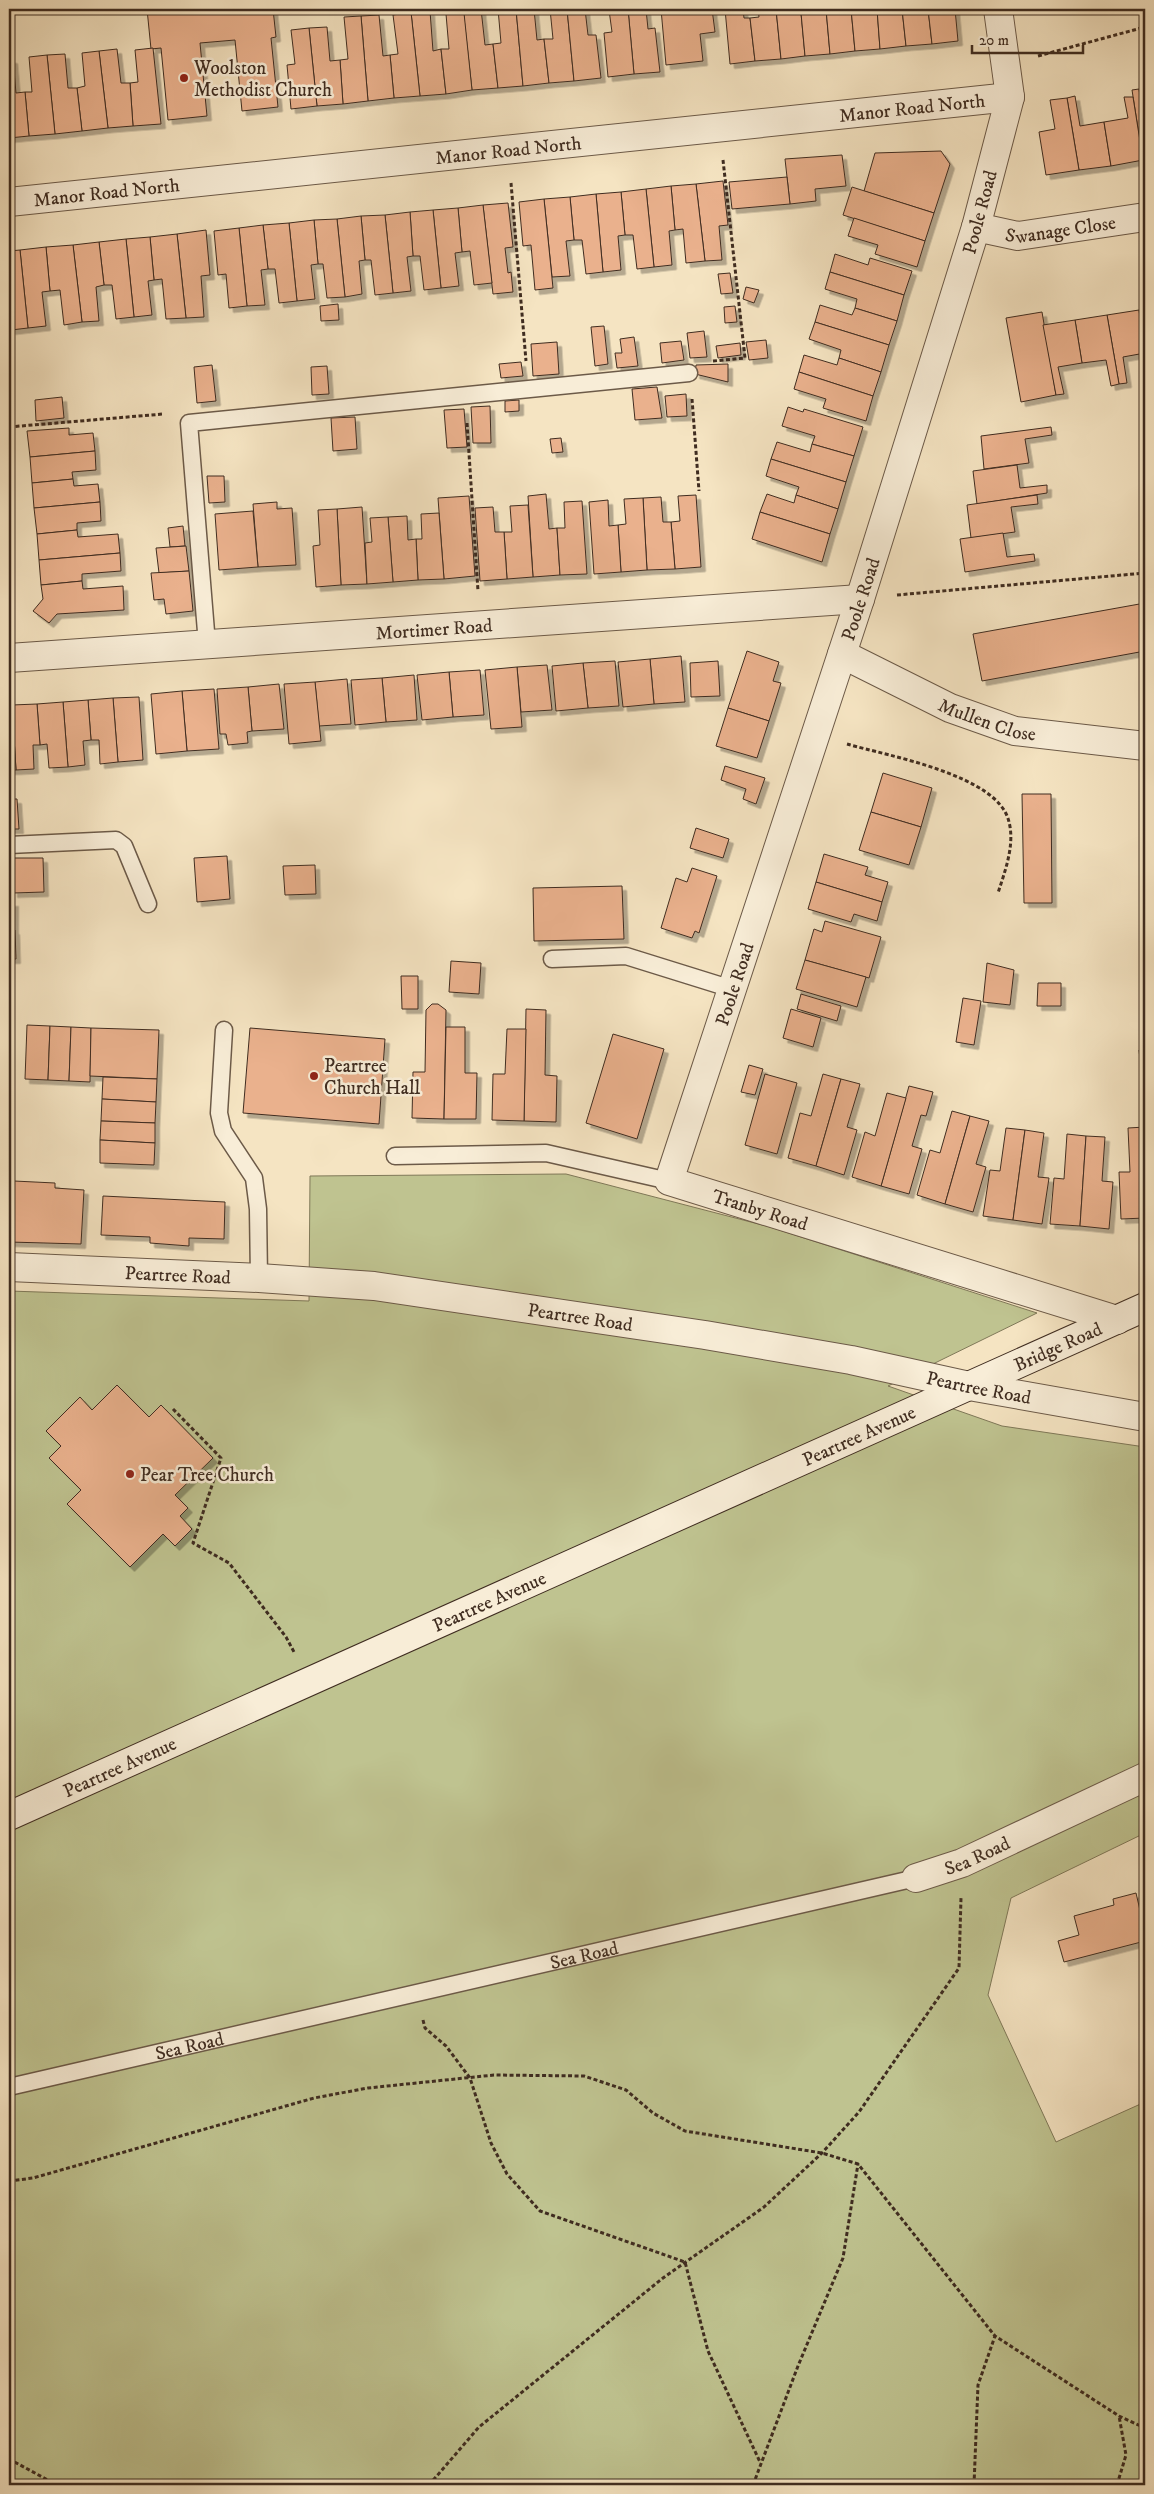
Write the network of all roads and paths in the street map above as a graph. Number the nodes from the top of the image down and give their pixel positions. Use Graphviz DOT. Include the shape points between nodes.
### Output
graph roads {
  1 [pos="998,9"];
  2 [pos="1145,27"];
  3 [pos="1006,65"];
  4 [pos="1010,97"];
  5 [pos="719,128"];
  6 [pos="508,150"];
  7 [pos="9,202"];
  8 [pos="1145,217"];
  9 [pos="976,227"];
  10 [pos="689,373"];
  11 [pos="529,389"];
  12 [pos="465,394"];
  13 [pos="189,423"];
  14 [pos="9,427"];
  15 [pos="700,491"];
  16 [pos="1145,573"];
  17 [pos="860,599"];
  18 [pos="480,624"];
  19 [pos="207,644"];
  20 [pos="842,654"];
  21 [pos="9,658"];
  22 [pos="815,735"];
  23 [pos="1145,746"];
  24 [pos="9,845"];
  25 [pos="998,893"];
  26 [pos="148,904"];
  27 [pos="552,959"];
  28 [pos="732,989"];
  29 [pos="224,1030"];
  30 [pos="394,1156"];
  31 [pos="670,1181"];
  32 [pos="9,1267"];
  33 [pos="259,1278"];
  34 [pos="1145,1307"];
  35 [pos="1117,1320"];
  36 [pos="969,1386"];
  37 [pos="173,1409"];
  38 [pos="1145,1417"];
  39 [pos="308,1682"];
  40 [pos="1145,1777"];
  41 [pos="9,1816"];
  42 [pos="962,1862"];
  43 [pos="916,1878"];
  44 [pos="413,1994"];
  45 [pos="470,2078"];
  46 [pos="9,2087"];
  47 [pos="822,2153"];
  48 [pos="858,2164"];
  49 [pos="9,2180"];
  50 [pos="685,2262"];
  51 [pos="995,2336"];
  52 [pos="1120,2416"];
  53 [pos="1145,2428"];
  54 [pos="9,2459"];
  55 [pos="760,2462"];
  56 [pos="57,2485"];
  57 [pos="429,2485"];
  58 [pos="753,2485"];
  59 [pos="974,2485"];
  60 [pos="1117,2485"];
  1 -- 3 [label="street, Poole Road"];
  2 -- 3 [label="path"];
  3 -- 4 [label="street, Poole Road"];
  4 -- 5 [label="street, Manor Road North"];
  4 -- 9 [label="street, Poole Road"];
  5 -- 6 [label="street, Manor Road North"];
  5 -- 10 [label="path" via="746,358 689,363"];
  6 -- 7 [label="street, Manor Road North"];
  6 -- 11 [label="path"];
  8 -- 9 [label="street, Swanage Close" via="1018,236"];
  9 -- 17 [label="street, Poole Road"];
  10 -- 11 [label="lane"];
  10 -- 15 [label="path"];
  11 -- 12 [label="lane"];
  12 -- 13 [label="lane"];
  12 -- 18 [label="path"];
  13 -- 14 [label="path" via="178,412"];
  13 -- 19 [label="lane"];
  16 -- 17 [label="path"];
  17 -- 18 [label="street, Mortimer Road"];
  17 -- 20 [label="street, Poole Road"];
  18 -- 19 [label="street, Mortimer Road"];
  19 -- 21 [label="street, Mortimer Road"];
  20 -- 22 [label="street, Poole Road"];
  20 -- 23 [label="street, Mullen Close" via="950,708 1016,731"];
  22 -- 25 [label="path" via="957,776 979,786 998,801 1009,822 1009,856"];
  22 -- 28 [label="street, Poole Road"];
  24 -- 26 [label="lane" via="116,840 124,846"];
  27 -- 28 [label="lane" via="626,956"];
  28 -- 31 [label="street, Poole Road"];
  29 -- 33 [label="lane" via="219,1114 223,1131 254,1178"];
  30 -- 31 [label="lane, Tranby Road" via="546,1153"];
  31 -- 35 [label="street, Tranby Road"];
  32 -- 33 [label="street, Peartree Road"];
  33 -- 36 [label="street, Peartree Road" via="374,1286 658,1327 851,1360"];
  34 -- 35 [label="street, Bridge Road"];
  35 -- 36 [label="street, Bridge Road"];
  36 -- 38 [label="street, Peartree Road"];
  36 -- 39 [label="street, Peartree Avenue"];
  37 -- 39 [label="path" via="221,1458 193,1543 229,1563 246,1583 286,1637"];
  39 -- 41 [label="street, Peartree Avenue"];
  40 -- 42 [label="street, Sea Road"];
  42 -- 43 [label="street, Sea Road"];
  42 -- 47 [label="path" via="959,1968 859,2112"];
  43 -- 44 [label="lane, Sea Road"];
  44 -- 45 [label="path" via="425,2028 446,2046"];
  44 -- 46 [label="lane, Sea Road"];
  45 -- 47 [label="path" via="494,2075 584,2076 626,2090 653,2113 685,2131"];
  45 -- 49 [label="path" via="368,2088 314,2098 33,2178"];
  45 -- 50 [label="path" via="499,2159 507,2174 540,2211"];
  47 -- 48 [label="path"];
  47 -- 50 [label="path" via="764,2206"];
  48 -- 51 [label="path"];
  48 -- 55 [label="path" via="843,2258"];
  50 -- 55 [label="path" via="708,2351"];
  50 -- 57 [label="path" via="479,2427"];
  51 -- 52 [label="path"];
  51 -- 59 [label="path" via="978,2385"];
  52 -- 53 [label="path"];
  52 -- 60 [label="path" via="1126,2455"];
  54 -- 56 [label="path"];
  55 -- 58 [label="path"];
}
